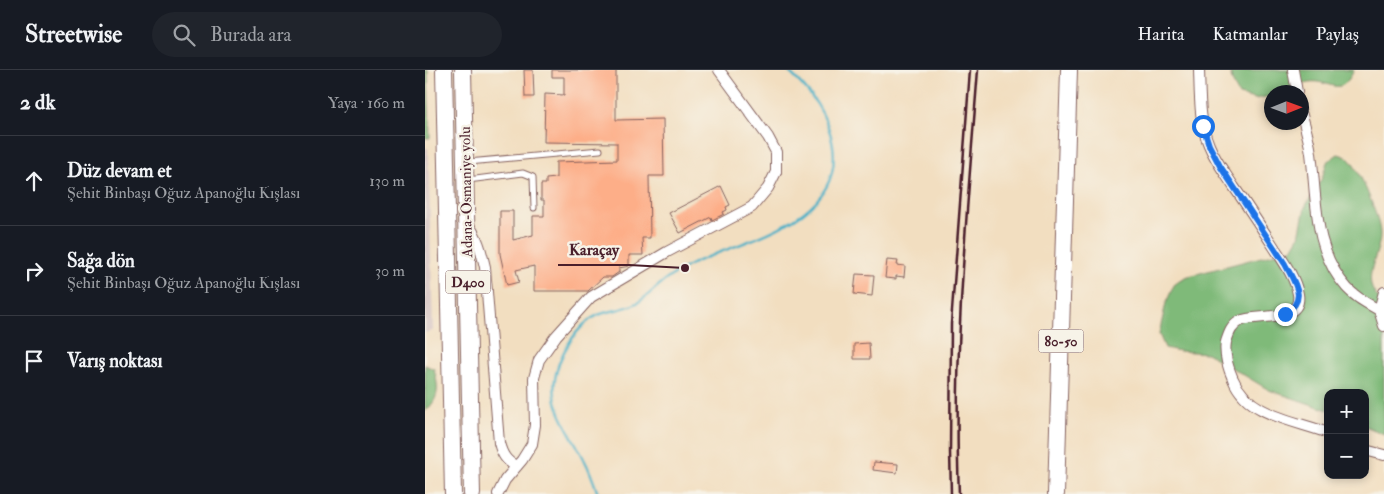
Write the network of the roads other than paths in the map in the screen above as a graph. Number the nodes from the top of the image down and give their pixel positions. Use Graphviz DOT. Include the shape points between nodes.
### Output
graph roads {
  1 [pos="444,70"];
  2 [pos="463,70"];
  3 [pos="719,70"];
  4 [pos="1061,70"];
  5 [pos="1069,70"];
  6 [pos="1199,70"];
  7 [pos="1293,70"];
  8 [pos="1296,85"];
  9 [pos="1305,130"];
  10 [pos="600,150"];
  11 [pos="465,162"];
  12 [pos="466,181"];
  13 [pos="534,208"];
  14 [pos="467,223"];
  15 [pos="1384,292"];
  16 [pos="1379,310"];
  17 [pos="1384,326"];
  18 [pos="1324,432"];
  19 [pos="1369,451"];
  20 [pos="1384,455"];
  21 [pos="517,466"];
  22 [pos="453,494"];
  23 [pos="472,494"];
  24 [pos="498,494"];
  25 [pos="1049,494"];
  26 [pos="1056,494"];
  1 -- 22 [label="highway, Adana-Osmaniye yolu / D400"];
  2 -- 11 [label="highway, Adana-Osmaniye yolu / D400"];
  3 -- 21 [label="street" via="776,152 776,172 768,188 752,207 591,297 539,360 534,378 533,444"];
  4 -- 25 [label="highway"];
  5 -- 26 [label="highway, 80-50"];
  6 -- 18 [label="street" via="1203,126 1209,145 1285,264 1299,301 1285,314 1241,320 1232,327 1225,347 1232,379 1240,394 1251,404"];
  7 -- 8 [label="street"];
  9 -- 16 [label="street" via="1319,232 1330,262 1348,289"];
  10 -- 11 [label="lane"];
  11 -- 12 [label="highway, Adana-Osmaniye yolu / D400"];
  12 -- 13 [label="lane" via="523,173 533,177"];
  12 -- 14 [label="highway, Adana-Osmaniye yolu / D400"];
  14 -- 21 [label="street" via="476,234 485,268 499,443 503,454"];
  14 -- 23 [label="highway, Adana-Osmaniye yolu / D400"];
  15 -- 16 [label="street"];
  16 -- 17 [label="street"];
  19 -- 20 [label="street"];
  21 -- 24 [label="street"];
}
